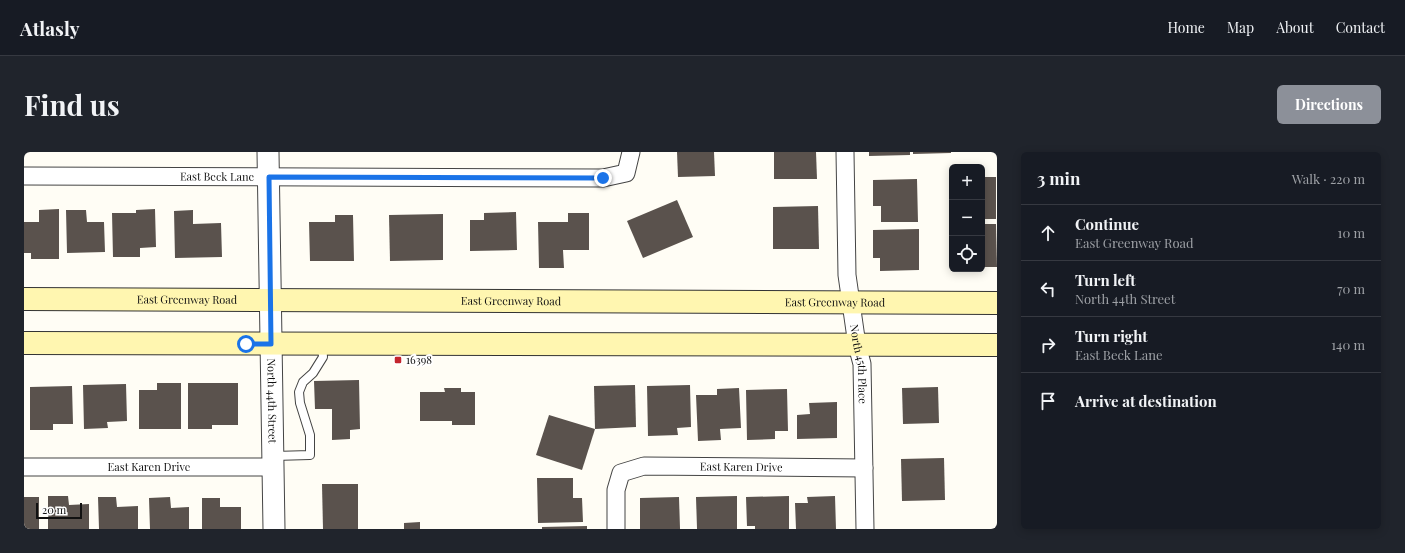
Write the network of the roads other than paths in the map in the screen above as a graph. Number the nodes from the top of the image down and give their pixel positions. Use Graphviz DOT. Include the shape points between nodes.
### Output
graph roads {
  1 [pos="268,152"];
  2 [pos="631,152"];
  3 [pos="845,152"];
  4 [pos="24,176"];
  5 [pos="269,177"];
  6 [pos="24,299"];
  7 [pos="270,300"];
  8 [pos="851,303"];
  9 [pos="997,303"];
  10 [pos="24,343"];
  11 [pos="271,344"];
  12 [pos="322,344"];
  13 [pos="857,345"];
  14 [pos="997,345"];
  15 [pos="273,461"];
  16 [pos="24,467"];
  17 [pos="864,468"];
  18 [pos="274,529"];
  19 [pos="616,529"];
  20 [pos="865,529"];
  1 -- 5 [label="street, North 44th Street"];
  2 -- 5 [label="street, East Beck Lane" via="626,173 603,178"];
  3 -- 8 [label="street, North 45th Place" via="847,275"];
  4 -- 5 [label="street, East Beck Lane"];
  5 -- 7 [label="street, North 44th Street"];
  6 -- 7 [label="main road, East Greenway Road"];
  7 -- 8 [label="main road, East Greenway Road"];
  7 -- 11 [label="street, North 44th Street"];
  8 -- 9 [label="main road, East Greenway Road"];
  8 -- 13 [label="street, North 45th Place"];
  10 -- 11 [label="main road"];
  11 -- 12 [label="main road"];
  11 -- 15 [label="street, North 44th Street"];
  12 -- 13 [label="main road"];
  12 -- 15 [label="lane" via="323,357 313,373 303,382 299,392 310,435 310,455"];
  13 -- 14 [label="main road"];
  13 -- 17 [label="street, North 45th Place" via="862,364"];
  15 -- 16 [label="street, East Karen Drive"];
  15 -- 18 [label="street, North 44th Street"];
  17 -- 19 [label="street, East Karen Drive" via="644,466 621,473 616,490"];
  17 -- 20 [label="street, North 45th Place"];
}
